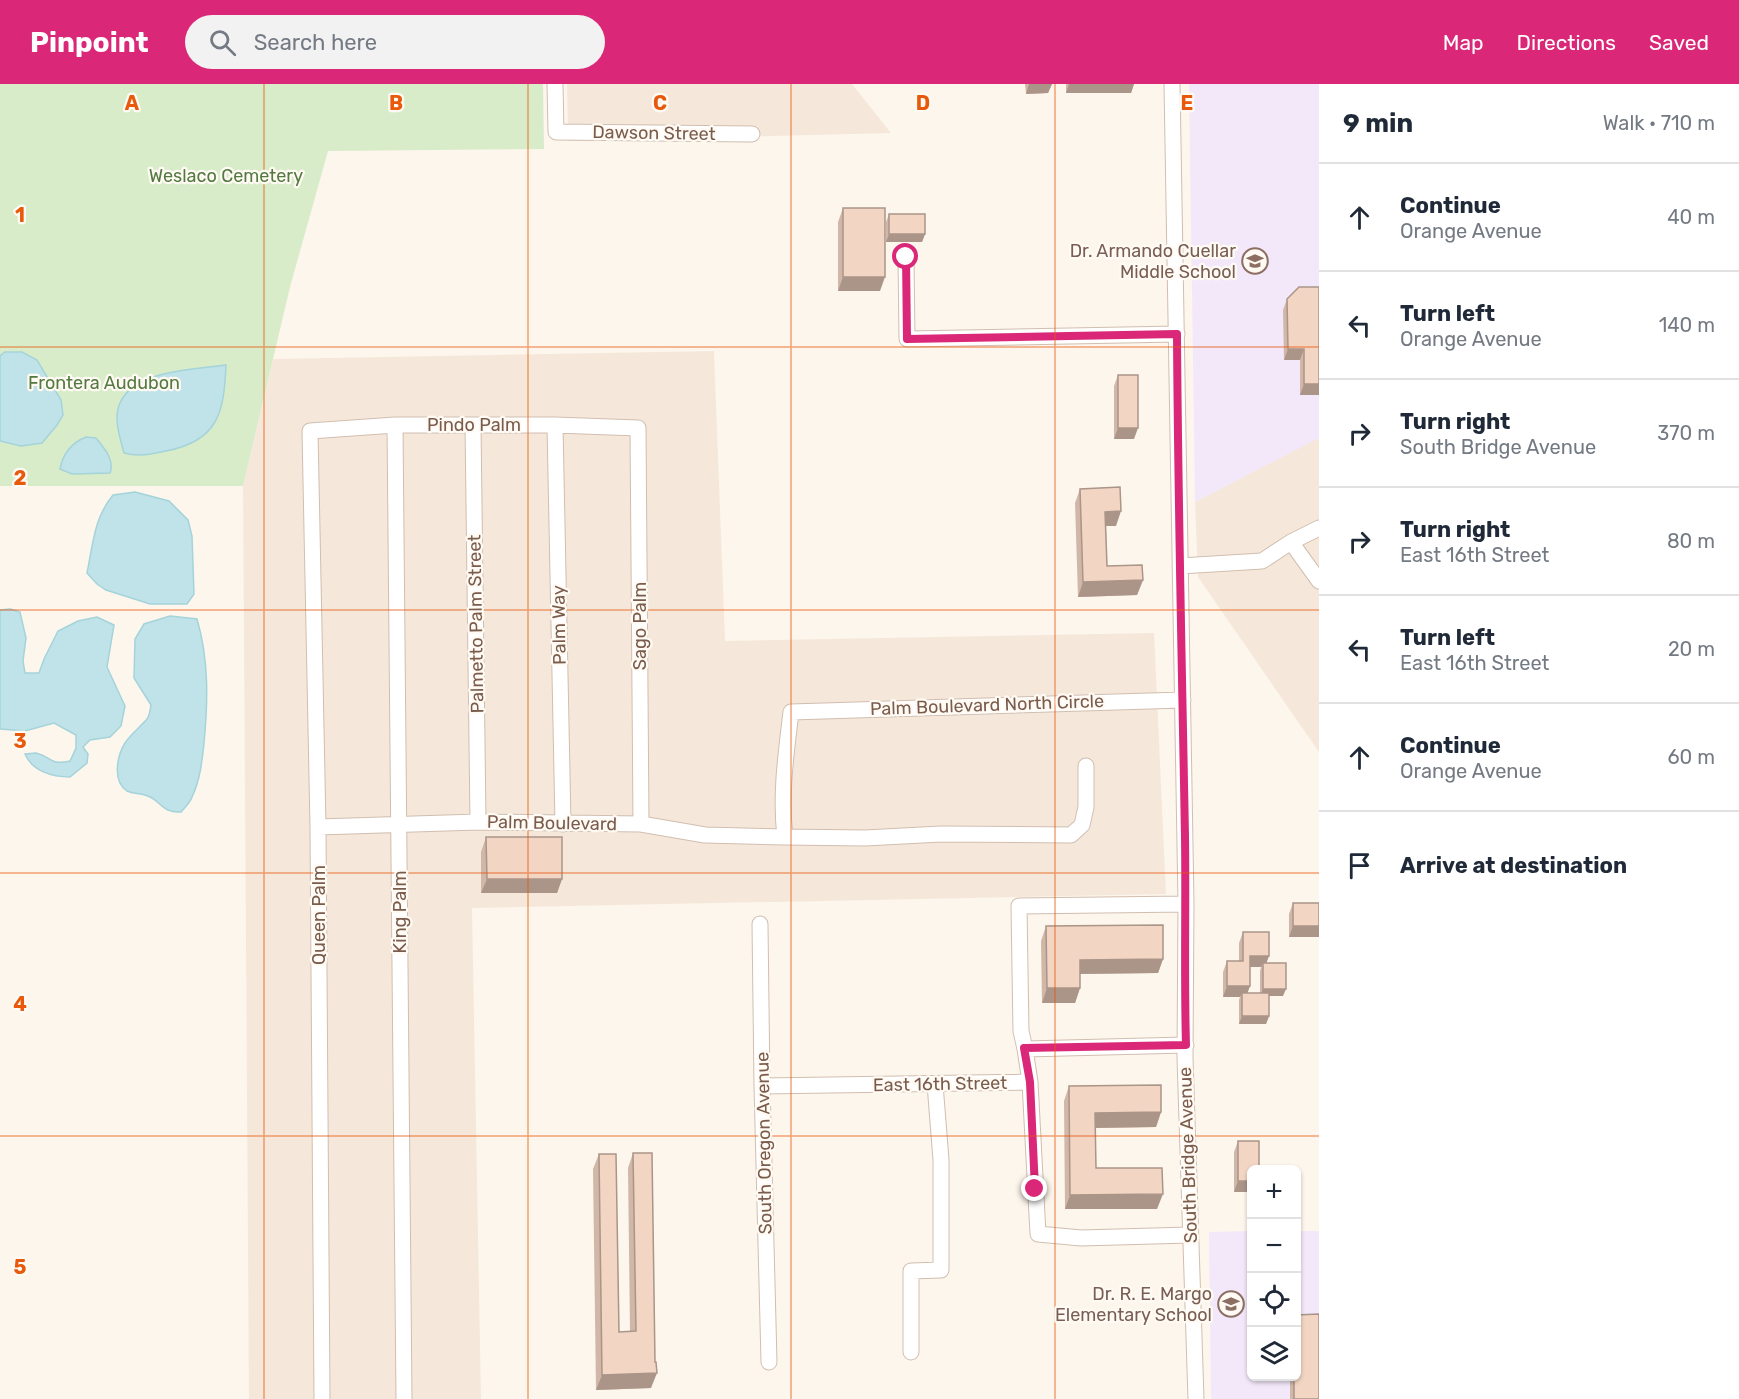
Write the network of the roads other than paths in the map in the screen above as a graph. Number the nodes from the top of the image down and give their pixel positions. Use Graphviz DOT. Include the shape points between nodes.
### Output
graph roads {
  1 [pos="555,84"];
  2 [pos="1173,84"];
  3 [pos="752,134"];
  4 [pos="906,257"];
  5 [pos="1177,334"];
  6 [pos="395,425"];
  7 [pos="473,425"];
  8 [pos="555,425"];
  9 [pos="638,428"];
  10 [pos="310,431"];
  11 [pos="1319,528"];
  12 [pos="1292,542"];
  13 [pos="1180,566"];
  14 [pos="1319,581"];
  15 [pos="1183,700"];
  16 [pos="1086,766"];
  17 [pos="478,822"];
  18 [pos="563,824"];
  19 [pos="641,824"];
  20 [pos="399,825"];
  21 [pos="318,827"];
  22 [pos="784,837"];
  23 [pos="1186,904"];
  24 [pos="760,924"];
  25 [pos="1186,1045"];
  26 [pos="1024,1048"];
  27 [pos="1030,1082"];
  28 [pos="935,1084"];
  29 [pos="762,1086"];
  30 [pos="1190,1235"];
  31 [pos="911,1352"];
  32 [pos="769,1362"];
  33 [pos="322,1399"];
  34 [pos="404,1399"];
  35 [pos="1196,1399"];
  1 -- 3 [label="street, Dawson Street" via="556,132"];
  2 -- 5 [label="street, South Bridge Avenue"];
  4 -- 5 [label="street" via="907,339"];
  5 -- 13 [label="street, South Bridge Avenue"];
  6 -- 7 [label="street, Pindo Palm"];
  6 -- 10 [label="street, Pindo Palm"];
  6 -- 20 [label="street, King Palm"];
  7 -- 8 [label="street, Pindo Palm"];
  7 -- 17 [label="street, Palmetto Palm Street"];
  8 -- 9 [label="street, Pindo Palm"];
  8 -- 18 [label="street, Palm Way"];
  9 -- 19 [label="street, Sago Palm"];
  10 -- 21 [label="street, Queen Palm"];
  11 -- 12 [label="street"];
  12 -- 13 [label="street" via="1262,561"];
  12 -- 14 [label="street"];
  13 -- 15 [label="street, South Bridge Avenue"];
  15 -- 22 [label="street, Palm Boulevard North Circle" via="791,712 782,811"];
  15 -- 23 [label="street, South Bridge Avenue"];
  16 -- 22 [label="street" via="1086,807 1082,825 1071,835"];
  17 -- 18 [label="street, Palm Boulevard"];
  17 -- 20 [label="street, Palm Boulevard"];
  18 -- 19 [label="street, Palm Boulevard"];
  19 -- 22 [label="street, Palm Boulevard" via="705,835"];
  20 -- 21 [label="street, Palm Boulevard"];
  20 -- 34 [label="street, King Palm"];
  21 -- 33 [label="street, Queen Palm"];
  23 -- 25 [label="street, South Bridge Avenue"];
  23 -- 26 [label="street, East 16th Street" via="1019,906"];
  24 -- 29 [label="street, South Oregon Avenue"];
  25 -- 26 [label="street"];
  25 -- 30 [label="street, South Bridge Avenue"];
  26 -- 27 [label="street, East 16th Street"];
  27 -- 28 [label="street, East 16th Street"];
  27 -- 30 [label="street" via="1038,1234 1081,1238"];
  28 -- 29 [label="street, East 16th Street"];
  28 -- 31 [label="street" via="941,1160 941,1270 911,1271"];
  29 -- 32 [label="street, South Oregon Avenue"];
  30 -- 35 [label="street, South Bridge Avenue"];
}
